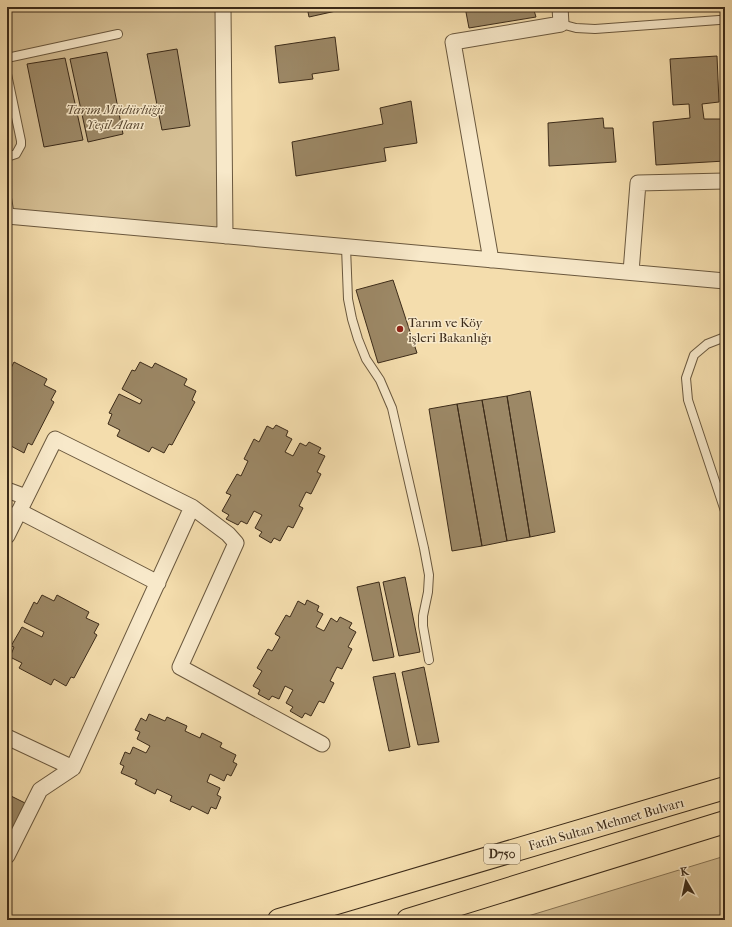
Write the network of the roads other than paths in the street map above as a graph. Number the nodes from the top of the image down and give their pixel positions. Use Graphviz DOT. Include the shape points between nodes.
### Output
graph roads {
  1 [pos="223,7"];
  2 [pos="560,7"];
  3 [pos="719,20"];
  4 [pos="561,24"];
  5 [pos="118,34"];
  6 [pos="7,58"];
  7 [pos="7,74"];
  8 [pos="7,156"];
  9 [pos="725,181"];
  10 [pos="7,198"];
  11 [pos="8,216"];
  12 [pos="225,236"];
  13 [pos="346,246"];
  14 [pos="491,260"];
  15 [pos="631,272"];
  16 [pos="725,281"];
  17 [pos="725,337"];
  18 [pos="7,490"];
  19 [pos="26,497"];
  20 [pos="192,507"];
  21 [pos="19,511"];
  22 [pos="725,511"];
  23 [pos="7,536"];
  24 [pos="158,583"];
  25 [pos="429,660"];
  26 [pos="7,737"];
  27 [pos="322,744"];
  28 [pos="73,768"];
  29 [pos="725,788"];
  30 [pos="725,822"];
  31 [pos="7,856"];
  32 [pos="279,920"];
  33 [pos="408,920"];
  1 -- 12 [label="street"];
  2 -- 4 [label="street"];
  3 -- 4 [label="lane" via="595,29"];
  4 -- 14 [label="street" via="454,42"];
  5 -- 6 [label="lane"];
  7 -- 8 [label="lane" via="21,141 16,154"];
  9 -- 15 [label="street" via="638,182"];
  10 -- 11 [label="lane"];
  11 -- 12 [label="street"];
  12 -- 13 [label="street"];
  13 -- 14 [label="street"];
  13 -- 25 [label="lane" via="348,299 352,319 366,359 380,380 392,408 424,548 429,575 423,626"];
  14 -- 15 [label="street"];
  15 -- 16 [label="street"];
  17 -- 22 [label="lane" via="708,344 694,355 686,378 688,400"];
  18 -- 19 [label="street"];
  19 -- 20 [label="street" via="55,440"];
  19 -- 21 [label="street"];
  20 -- 24 [label="street"];
  20 -- 27 [label="street" via="236,543 180,667"];
  21 -- 23 [label="street"];
  21 -- 24 [label="street"];
  24 -- 28 [label="street"];
  26 -- 28 [label="street"];
  28 -- 31 [label="street" via="40,790"];
  29 -- 32 [label="highway, Fatih Sultan Mehmet Bulvarı / D750"];
  30 -- 33 [label="highway"];
}
